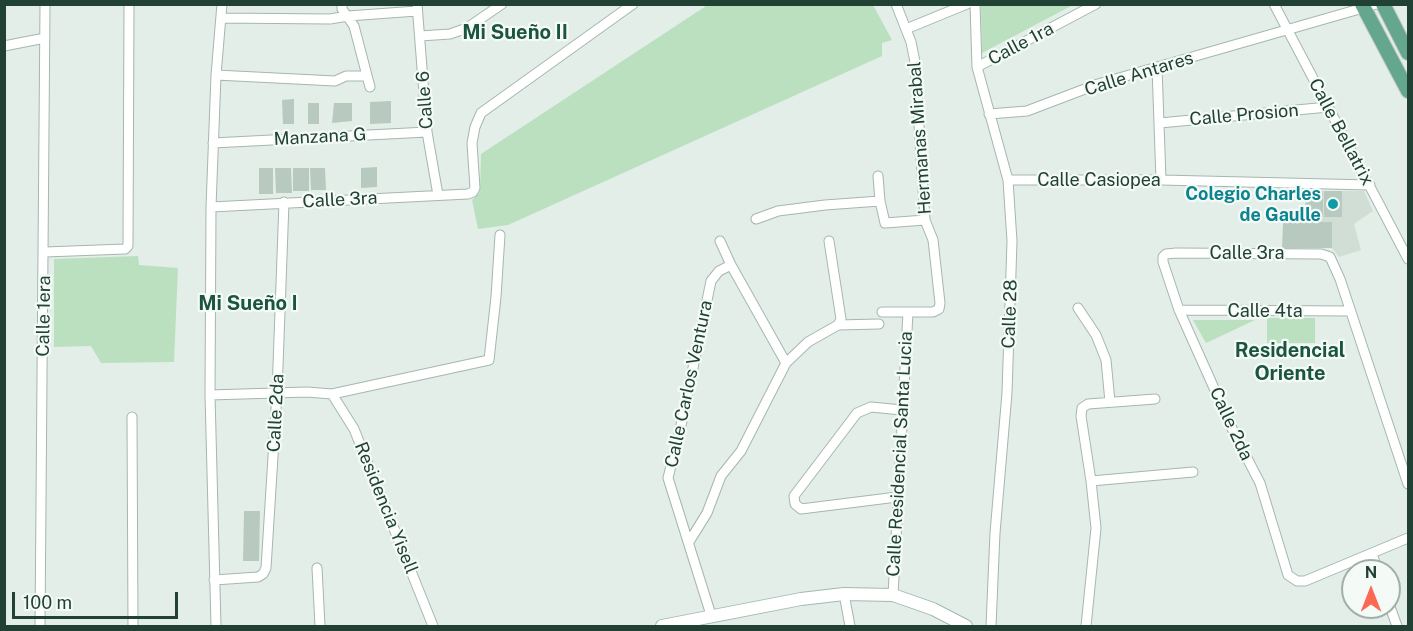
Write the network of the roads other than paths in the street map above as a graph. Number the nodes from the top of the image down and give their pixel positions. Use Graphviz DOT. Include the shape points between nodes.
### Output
graph roads {
  1 [pos="45,4"];
  2 [pos="129,4"];
  3 [pos="222,4"];
  4 [pos="342,4"];
  5 [pos="502,4"];
  6 [pos="633,4"];
  7 [pos="896,4"];
  8 [pos="967,4"];
  9 [pos="975,4"];
  10 [pos="1096,4"];
  11 [pos="1274,4"];
  12 [pos="1383,4"];
  13 [pos="1368,6"];
  14 [pos="417,8"];
  15 [pos="348,16"];
  16 [pos="221,18"];
  17 [pos="906,29"];
  18 [pos="1287,29"];
  19 [pos="420,36"];
  20 [pos="45,38"];
  21 [pos="4,46"];
  22 [pos="1408,53"];
  23 [pos="977,67"];
  24 [pos="1157,68"];
  25 [pos="216,75"];
  26 [pos="367,76"];
  27 [pos="370,87"];
  28 [pos="1408,91"];
  29 [pos="1328,107"];
  30 [pos="989,114"];
  31 [pos="1160,123"];
  32 [pos="427,132"];
  33 [pos="213,142"];
  34 [pos="878,176"];
  35 [pos="1008,180"];
  36 [pos="1161,180"];
  37 [pos="1370,185"];
  38 [pos="438,195"];
  39 [pos="880,201"];
  40 [pos="284,202"];
  41 [pos="211,207"];
  42 [pos="756,219"];
  43 [pos="925,220"];
  44 [pos="500,235"];
  45 [pos="720,241"];
  46 [pos="829,241"];
  47 [pos="45,252"];
  48 [pos="1163,257"];
  49 [pos="1408,260"];
  50 [pos="731,265"];
  51 [pos="1078,308"];
  52 [pos="1179,310"];
  53 [pos="1350,311"];
  54 [pos="882,312"];
  55 [pos="908,312"];
  56 [pos="879,324"];
  57 [pos="838,325"];
  58 [pos="786,363"];
  59 [pos="277,393"];
  60 [pos="332,394"];
  61 [pos="210,395"];
  62 [pos="1155,399"];
  63 [pos="1110,402"];
  64 [pos="902,410"];
  65 [pos="132,417"];
  66 [pos="1193,472"];
  67 [pos="1091,481"];
  68 [pos="1408,482"];
  69 [pos="897,497"];
  70 [pos="1408,537"];
  71 [pos="688,542"];
  72 [pos="1372,554"];
  73 [pos="1374,559"];
  74 [pos="317,568"];
  75 [pos="214,580"];
  76 [pos="844,594"];
  77 [pos="892,595"];
  78 [pos="711,615"];
  79 [pos="665,626"];
  80 [pos="964,626"];
  81 [pos="40,627"];
  82 [pos="133,627"];
  83 [pos="216,627"];
  84 [pos="320,627"];
  85 [pos="433,627"];
  86 [pos="850,627"];
  87 [pos="991,627"];
  88 [pos="1086,627"];
  1 -- 20 [label="street, Calle 1era"];
  2 -- 47 [label="street" via="128,246"];
  3 -- 16 [label="street"];
  4 -- 15 [label="street"];
  5 -- 19 [label="street" via="468,28"];
  6 -- 38 [label="street, Calle 3ra" via="481,113 472,143 473,192"];
  7 -- 17 [label="street, Hermanas Mirabal"];
  8 -- 17 [label="street"];
  9 -- 23 [label="street, Calle 28"];
  10 -- 23 [label="street, Calle 1ra"];
  11 -- 18 [label="street, Calle Bellatrix"];
  12 -- 22 [label="main road"];
  13 -- 18 [label="street, Calle Antares"];
  13 -- 28 [label="main road"];
  14 -- 15 [label="street"];
  14 -- 19 [label="street, Calle 6"];
  15 -- 16 [label="street"];
  15 -- 26 [label="street"];
  16 -- 25 [label="street"];
  17 -- 43 [label="street, Hermanas Mirabal" via="915,63"];
  18 -- 24 [label="street, Calle Antares"];
  18 -- 29 [label="street, Calle Bellatrix"];
  19 -- 32 [label="street, Calle 6"];
  20 -- 21 [label="street"];
  20 -- 47 [label="street, Calle 1era"];
  23 -- 30 [label="street, Calle 28"];
  24 -- 30 [label="street, Calle Antares" via="1098,84 1026,111"];
  24 -- 31 [label="street"];
  25 -- 26 [label="street" via="335,81 346,76"];
  25 -- 33 [label="street"];
  26 -- 27 [label="street"];
  29 -- 31 [label="street, Calle Prosion"];
  29 -- 37 [label="street, Calle Bellatrix"];
  30 -- 35 [label="street, Calle 28"];
  31 -- 36 [label="street"];
  32 -- 33 [label="street, Manzana G"];
  32 -- 38 [label="street, Calle 6"];
  33 -- 41 [label="street"];
  34 -- 39 [label="street"];
  35 -- 36 [label="street, Calle Casiopea"];
  35 -- 87 [label="street, Calle 28" via="1012,241 1007,393"];
  36 -- 37 [label="street, Calle Casiopea"];
  37 -- 49 [label="street, Calle Bellatrix"];
  38 -- 40 [label="street, Calle 3ra"];
  39 -- 42 [label="street" via="778,211"];
  39 -- 43 [label="street" via="885,223"];
  40 -- 41 [label="street, Calle 3ra"];
  40 -- 59 [label="street, Calle 2da"];
  41 -- 61 [label="street"];
  43 -- 55 [label="street, Hermanas Mirabal" via="933,240 939,309"];
  44 -- 60 [label="street" via="489,360"];
  45 -- 50 [label="street"];
  46 -- 57 [label="street" via="842,319"];
  47 -- 81 [label="street, Calle 1era"];
  48 -- 52 [label="street, Calle 2da"];
  48 -- 53 [label="street, Calle 3ra" via="1210,253 1321,254 1330,257"];
  50 -- 58 [label="street"];
  50 -- 71 [label="street, Calle Carlos Ventura" via="711,280 668,478"];
  51 -- 63 [label="street" via="1096,335 1106,360"];
  52 -- 53 [label="street, Calle 4ta"];
  52 -- 72 [label="street, Calle 2da" via="1260,483 1288,575 1305,581"];
  53 -- 68 [label="street"];
  54 -- 55 [label="street"];
  55 -- 64 [label="street, Calle Residencial Santa Lucia"];
  56 -- 57 [label="street"];
  57 -- 58 [label="street" via="808,342"];
  58 -- 71 [label="street"];
  59 -- 60 [label="street"];
  59 -- 61 [label="street"];
  59 -- 75 [label="street, Calle 2da" via="264,574"];
  60 -- 85 [label="street, Residencia Yisell" via="354,429"];
  61 -- 75 [label="street"];
  62 -- 63 [label="street"];
  63 -- 67 [label="street" via="1082,408"];
  64 -- 69 [label="street, Calle Residencial Santa Lucia"];
  64 -- 69 [label="street" via="871,407 857,412 794,496 801,509"];
  65 -- 82 [label="street"];
  66 -- 67 [label="street"];
  67 -- 88 [label="street" via="1096,528"];
  69 -- 77 [label="street, Calle Residencial Santa Lucia"];
  70 -- 72 [label="street"];
  71 -- 78 [label="street, Calle Carlos Ventura"];
  72 -- 73 [label="street"];
  74 -- 84 [label="street"];
  75 -- 83 [label="street"];
  76 -- 77 [label="street"];
  76 -- 78 [label="street"];
  76 -- 86 [label="street"];
  77 -- 80 [label="street" via="933,609"];
  78 -- 79 [label="street"];
}
